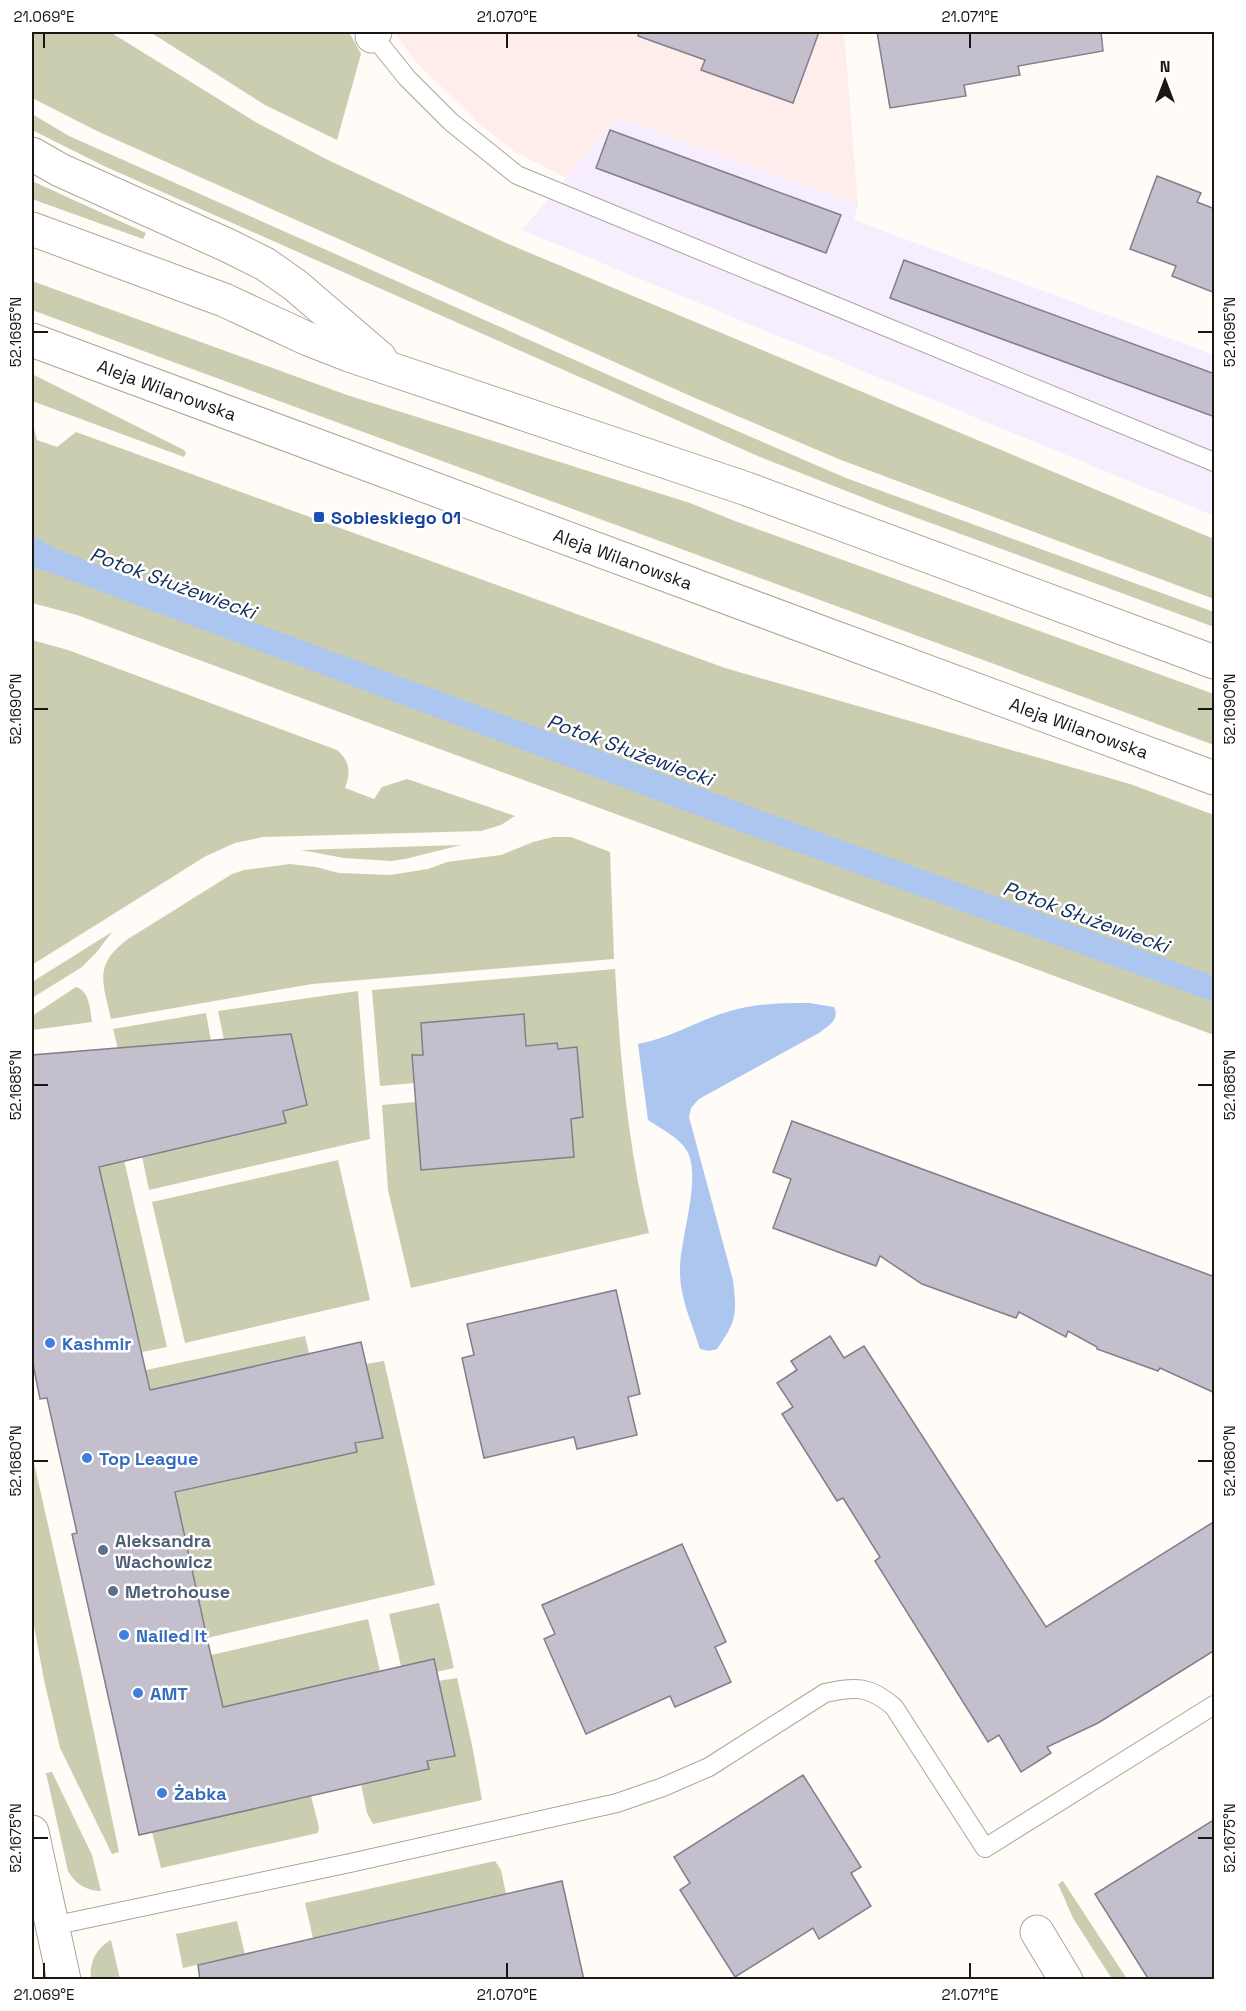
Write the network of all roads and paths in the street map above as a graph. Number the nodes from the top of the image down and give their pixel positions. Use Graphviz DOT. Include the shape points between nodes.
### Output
graph roads {
  1 [pos="373,33"];
  2 [pos="32,154"];
  3 [pos="32,229"];
  4 [pos="32,340"];
  5 [pos="395,370"];
  6 [pos="1215,462"];
  7 [pos="1215,662"];
  8 [pos="1215,778"];
  9 [pos="1215,1705"];
  10 [pos="32,1832"];
  11 [pos="52,1926"];
  12 [pos="1037,1932"];
  13 [pos="64,1980"];
  14 [pos="1066,1980"];
  1 -- 6 [label="lane" via="407,78 450,122 517,175"];
  2 -- 5 [label="main road" via="265,264"];
  3 -- 5 [label="main road" via="224,300 308,339"];
  4 -- 8 [label="main road, Aleja Wilanowska"];
  5 -- 7 [label="main road" via="747,489"];
  9 -- 11 [label="lane" via="985,1848 894,1707 880,1695 845,1688 825,1693 709,1767 617,1803"];
  10 -- 11 [label="main road"];
  11 -- 13 [label="main road"];
  12 -- 14 [label="main road"];
}
